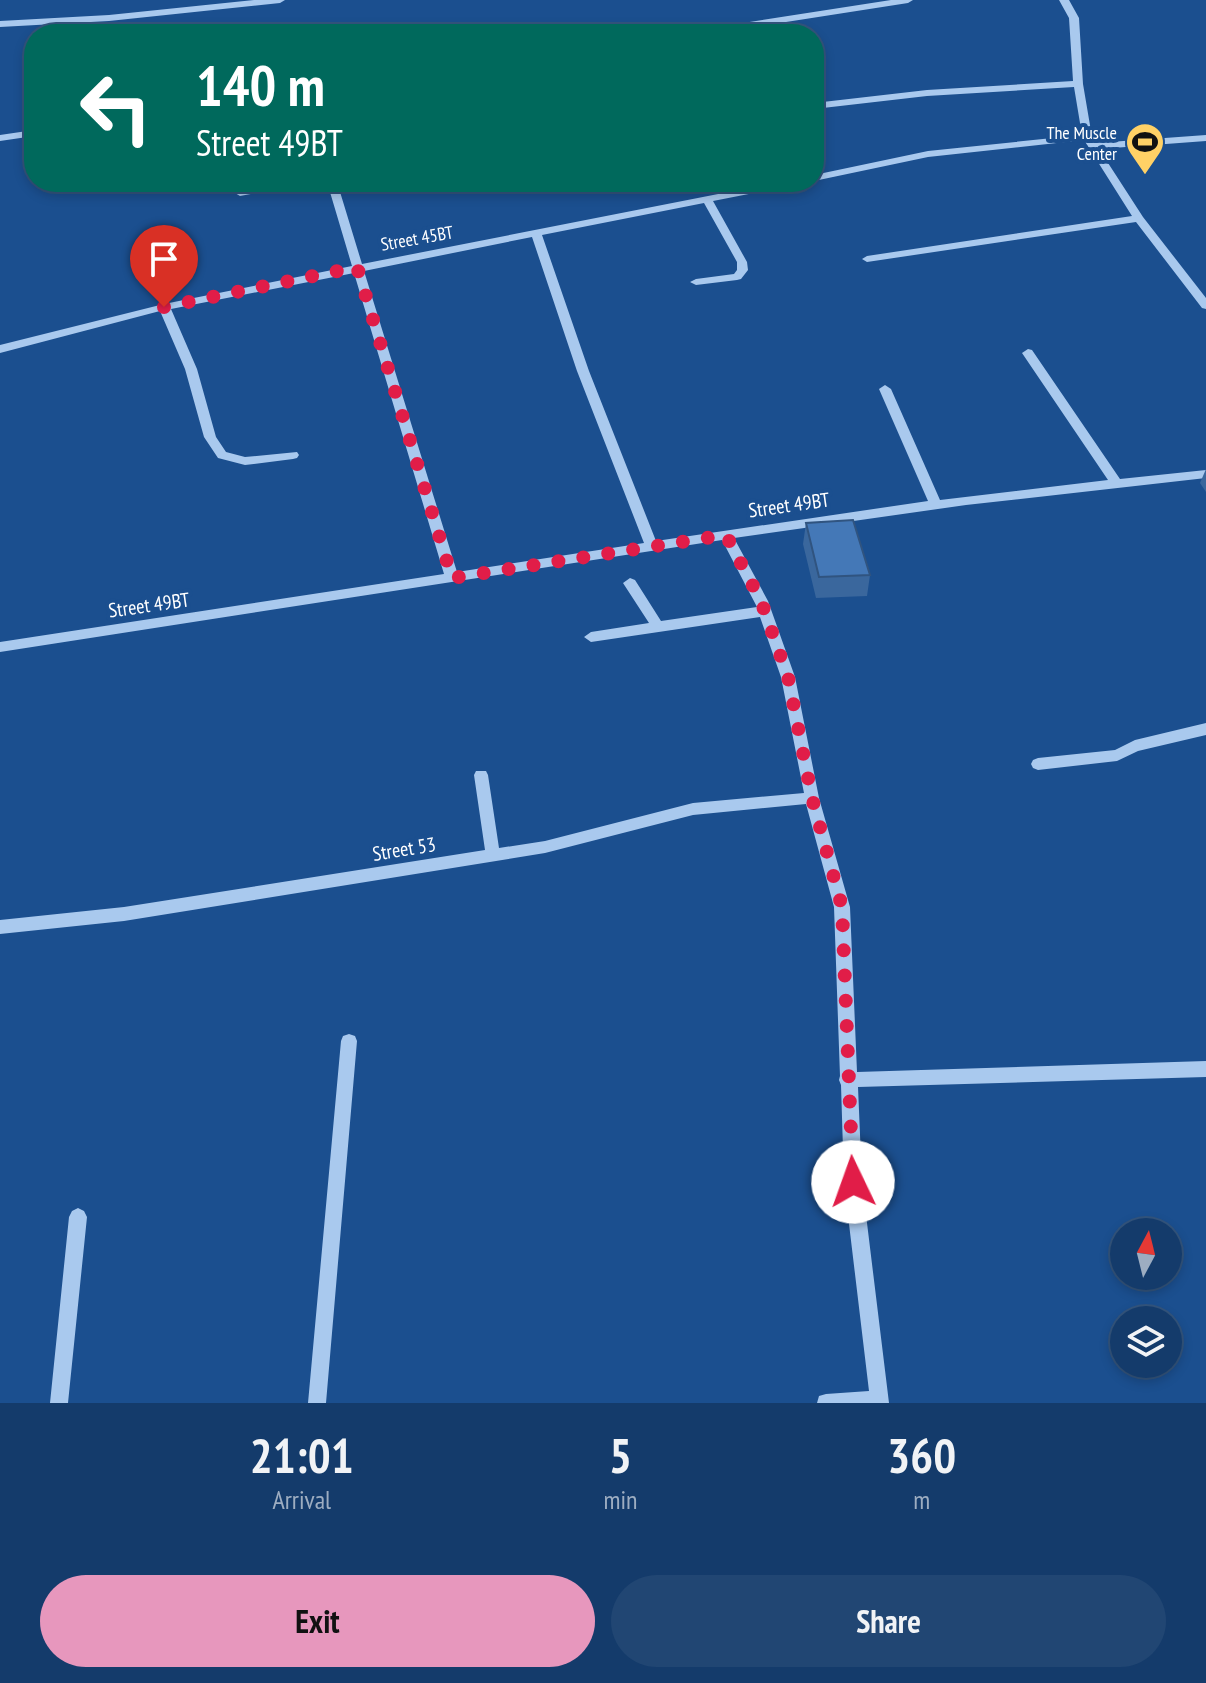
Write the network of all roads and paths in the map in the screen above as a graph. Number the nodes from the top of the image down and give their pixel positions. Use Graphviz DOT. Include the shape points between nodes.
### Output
graph roads {
  1 [pos="280,0"];
  2 [pos="908,0"];
  3 [pos="1064,0"];
  4 [pos="0,24"];
  5 [pos="756,24"];
  6 [pos="1078,84"];
  7 [pos="824,105"];
  8 [pos="24,134"];
  9 [pos="0,138"];
  10 [pos="1206,138"];
  11 [pos="1090,141"];
  12 [pos="824,176"];
  13 [pos="245,192"];
  14 [pos="335,192"];
  15 [pos="746,192"];
  16 [pos="240,193"];
  17 [pos="707,200"];
  18 [pos="1139,218"];
  19 [pos="537,235"];
  20 [pos="867,259"];
  21 [pos="357,267"];
  22 [pos="696,282"];
  23 [pos="1206,306"];
  24 [pos="164,307"];
  25 [pos="0,347"];
  26 [pos="1028,353"];
  27 [pos="885,389"];
  28 [pos="293,455"];
  29 [pos="1206,474"];
  30 [pos="1117,484"];
  31 [pos="936,504"];
  32 [pos="726,535"];
  33 [pos="651,545"];
  34 [pos="452,578"];
  35 [pos="630,583"];
  36 [pos="764,611"];
  37 [pos="658,627"];
  38 [pos="591,637"];
  39 [pos="0,647"];
  40 [pos="1206,729"];
  41 [pos="1038,764"];
  42 [pos="481,775"];
  43 [pos="812,798"];
  44 [pos="493,855"];
  45 [pos="0,927"];
  46 [pos="349,1041"];
  47 [pos="1206,1069"];
  48 [pos="847,1080"];
  49 [pos="78,1217"];
  50 [pos="880,1402"];
  51 [pos="59,1403"];
  52 [pos="317,1403"];
  53 [pos="826,1403"];
  1 -- 4 [label="street"];
  2 -- 5 [label="street"];
  3 -- 6 [label="street" via="1074,18"];
  6 -- 7 [label="street"];
  6 -- 11 [label="street"];
  8 -- 9 [label="street"];
  10 -- 11 [label="street"];
  11 -- 12 [label="street" via="928,154"];
  11 -- 18 [label="street"];
  13 -- 16 [label="street"];
  14 -- 21 [label="street"];
  15 -- 17 [label="street, Street 45BT"];
  17 -- 19 [label="street, Street 45BT"];
  17 -- 22 [label="street" via="743,270 737,277"];
  18 -- 20 [label="street"];
  18 -- 23 [label="street"];
  19 -- 21 [label="street, Street 45BT"];
  19 -- 33 [label="street"];
  21 -- 24 [label="street, Street 45BT"];
  21 -- 34 [label="street"];
  24 -- 25 [label="street, Street 45BT"];
  24 -- 28 [label="street" via="191,369 210,437 222,455 245,461"];
  26 -- 30 [label="street"];
  27 -- 31 [label="street"];
  29 -- 30 [label="street, Street 49BT"];
  30 -- 31 [label="street, Street 49BT"];
  31 -- 32 [label="street, Street 49BT"];
  32 -- 33 [label="street, Street 49BT"];
  32 -- 36 [label="street"];
  33 -- 34 [label="street, Street 49BT"];
  34 -- 39 [label="street, Street 49BT"];
  35 -- 37 [label="street"];
  36 -- 37 [label="street"];
  36 -- 43 [label="street" via="788,677"];
  37 -- 38 [label="street"];
  40 -- 41 [label="street" via="1117,755"];
  42 -- 44 [label="street"];
  43 -- 44 [label="street, Street 53" via="693,809"];
  43 -- 48 [label="street" via="842,907"];
  44 -- 45 [label="street, Street 53" via="124,914"];
  46 -- 52 [label="street"];
  47 -- 48 [label="street"];
  48 -- 50 [label="street" via="853,1182"];
  49 -- 51 [label="street"];
  50 -- 53 [label="street"];
}
